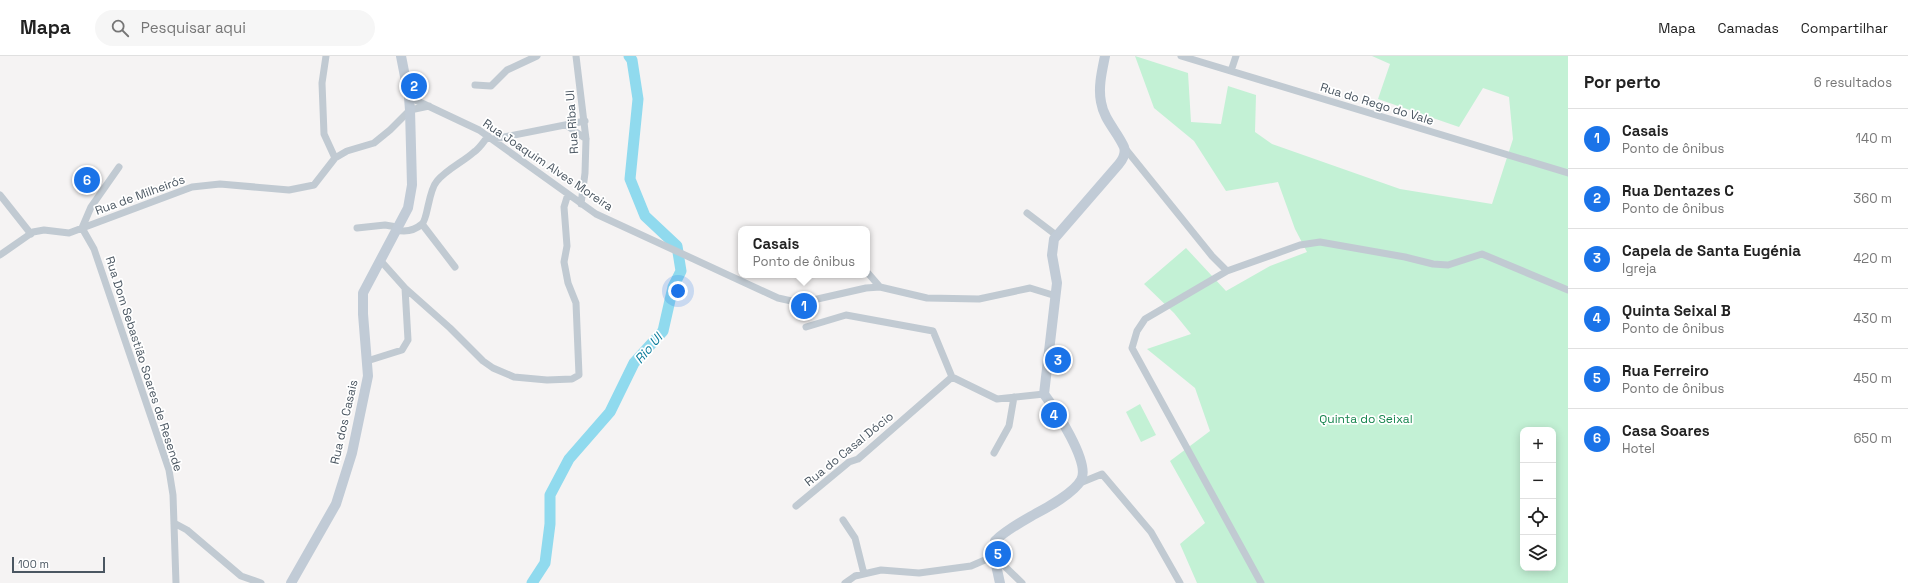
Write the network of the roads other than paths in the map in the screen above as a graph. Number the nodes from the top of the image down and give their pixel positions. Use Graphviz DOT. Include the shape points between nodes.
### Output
graph roads {
  1 [pos="326,56"];
  2 [pos="401,56"];
  3 [pos="537,56"];
  4 [pos="576,56"];
  5 [pos="1105,56"];
  6 [pos="1181,56"];
  7 [pos="1236,56"];
  8 [pos="1231,71"];
  9 [pos="475,85"];
  10 [pos="409,97"];
  11 [pos="429,106"];
  12 [pos="410,110"];
  13 [pos="584,121"];
  14 [pos="566,125"];
  15 [pos="491,137"];
  16 [pos="586,139"];
  17 [pos="1124,147"];
  18 [pos="335,158"];
  19 [pos="120,167"];
  20 [pos="1568,173"];
  21 [pos="583,186"];
  22 [pos="0,195"];
  23 [pos="569,195"];
  24 [pos="582,204"];
  25 [pos="1027,213"];
  26 [pos="422,224"];
  27 [pos="82,228"];
  28 [pos="357,228"];
  29 [pos="397,229"];
  30 [pos="30,234"];
  31 [pos="1056,235"];
  32 [pos="0,255"];
  33 [pos="380,260"];
  34 [pos="456,267"];
  35 [pos="1227,271"];
  36 [pos="870,275"];
  37 [pos="880,287"];
  38 [pos="405,288"];
  39 [pos="1568,290"];
  40 [pos="1056,296"];
  41 [pos="806,327"];
  42 [pos="367,361"];
  43 [pos="952,378"];
  44 [pos="1044,394"];
  45 [pos="1014,397"];
  46 [pos="994,453"];
  47 [pos="1080,483"];
  48 [pos="796,506"];
  49 [pos="843,520"];
  50 [pos="174,523"];
  51 [pos="994,556"];
  52 [pos="864,574"];
  53 [pos="245,580"];
  54 [pos="176,583"];
  55 [pos="261,583"];
  56 [pos="290,583"];
  57 [pos="845,583"];
  58 [pos="1000,583"];
  59 [pos="1022,583"];
  60 [pos="1180,583"];
  61 [pos="1260,583"];
  1 -- 18 [label="street" via="322,83 324,134"];
  2 -- 10 [label="street, Rua dos Casais"];
  3 -- 9 [label="street" via="507,70 491,86"];
  4 -- 13 [label="street, Rua Riba Ul"];
  5 -- 17 [label="street" via="1100,85 1101,103 1106,120"];
  6 -- 8 [label="street, Rua do Rego do Vale"];
  7 -- 8 [label="street"];
  8 -- 20 [label="street, Rua do Rego do Vale"];
  10 -- 11 [label="street, Rua Joaquim Alves Moreira"];
  10 -- 12 [label="street, Rua dos Casais"];
  11 -- 12 [label="street"];
  11 -- 15 [label="street, Rua Joaquim Alves Moreira"];
  12 -- 18 [label="street, Rua de Milheirós" via="374,143"];
  12 -- 29 [label="street, Rua dos Casais" via="412,185 408,208"];
  13 -- 14 [label="street"];
  13 -- 16 [label="street, Rua Riba Ul"];
  14 -- 15 [label="street"];
  14 -- 16 [label="street"];
  15 -- 23 [label="street, Rua Joaquim Alves Moreira"];
  15 -- 26 [label="street" via="436,181"];
  16 -- 21 [label="street, Rua Riba Ul"];
  17 -- 31 [label="street" via="1124,155 1119,164"];
  17 -- 35 [label="street"];
  18 -- 27 [label="street, Rua de Milheirós" via="314,185 289,190 220,184 192,187"];
  19 -- 27 [label="street" via="91,207"];
  21 -- 23 [label="street"];
  21 -- 24 [label="street, Rua Riba Ul"];
  22 -- 30 [label="street"];
  23 -- 24 [label="street, Rua Joaquim Alves Moreira"];
  23 -- 38 [label="street" via="563,211 567,246 564,262 568,283 576,303 579,375 572,379 547,380 514,376 494,368 483,361"];
  24 -- 37 [label="street, Rua Joaquim Alves Moreira" via="596,214 778,298 796,302"];
  25 -- 31 [label="street"];
  26 -- 29 [label="street" via="404,232"];
  26 -- 34 [label="street"];
  27 -- 30 [label="street, Rua de Milheirós" via="69,233 44,230"];
  27 -- 50 [label="street, Rua Dom Sebastião Soares de Resende" via="94,249 169,470"];
  28 -- 29 [label="street" via="385,225"];
  29 -- 33 [label="street, Rua dos Casais"];
  30 -- 32 [label="street, Rua de Milheirós"];
  31 -- 40 [label="street" via="1052,255 1057,283"];
  33 -- 38 [label="street"];
  33 -- 42 [label="street, Rua dos Casais" via="363,293 362,314"];
  35 -- 39 [label="street" via="1300,246 1320,242 1405,256 1433,264 1448,265 1482,254"];
  35 -- 61 [label="street" via="1145,319 1137,331 1132,348"];
  36 -- 37 [label="street"];
  37 -- 40 [label="street, Rua Joaquim Alves Moreira" via="926,298 979,299 1030,288"];
  38 -- 42 [label="street" via="408,340 402,350"];
  40 -- 44 [label="street"];
  41 -- 43 [label="street" via="846,315 933,331"];
  42 -- 56 [label="street, Rua dos Casais" via="368,376 354,445 336,504"];
  43 -- 45 [label="street" via="997,399"];
  43 -- 48 [label="street, Rua do Casal Dócio" via="858,459 849,462"];
  44 -- 45 [label="street"];
  44 -- 47 [label="street" via="1082,461 1084,473"];
  45 -- 46 [label="street" via="1009,426"];
  47 -- 51 [label="street" via="1055,503 998,538 994,546"];
  47 -- 60 [label="street" via="1102,474 1151,532"];
  49 -- 52 [label="street" via="855,538"];
  50 -- 53 [label="street" via="187,530"];
  50 -- 54 [label="street, Rua Dom Sebastião Soares de Resende"];
  51 -- 52 [label="street" via="971,566 919,573 881,570"];
  51 -- 58 [label="street"];
  51 -- 59 [label="street"];
  52 -- 57 [label="street" via="855,576"];
  53 -- 55 [label="street"];
}
